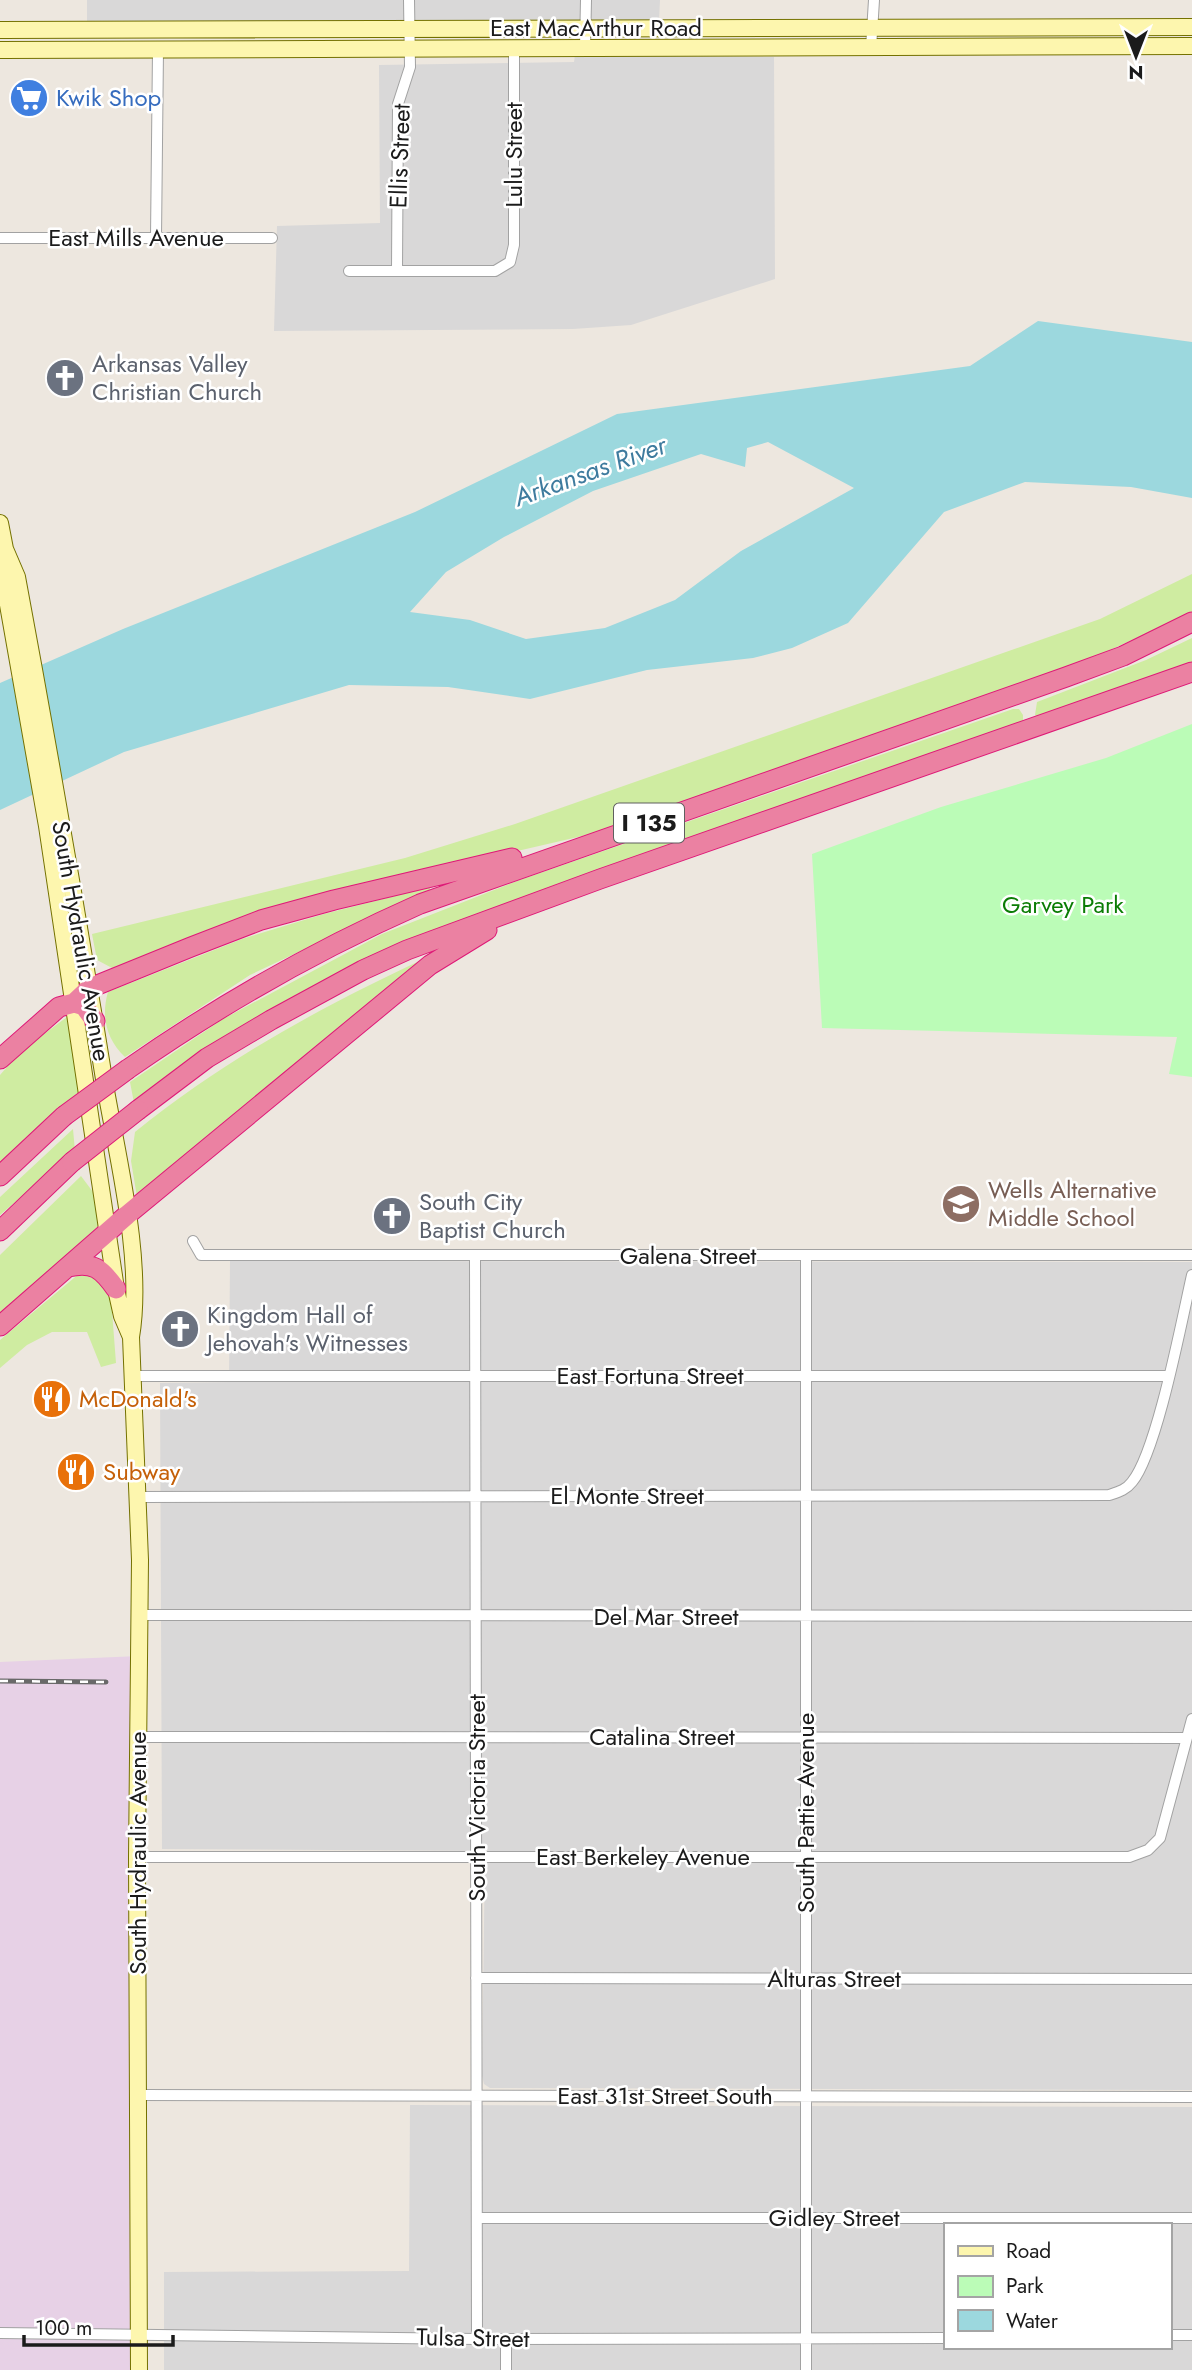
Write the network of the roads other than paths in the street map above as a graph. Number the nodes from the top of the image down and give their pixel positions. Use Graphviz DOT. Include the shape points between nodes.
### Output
graph roads {
  1 [pos="409,0"];
  2 [pos="586,0"];
  3 [pos="874,0"];
  4 [pos="586,27"];
  5 [pos="1192,27"];
  6 [pos="409,29"];
  7 [pos="873,29"];
  8 [pos="0,30"];
  9 [pos="1192,46"];
  10 [pos="410,48"];
  11 [pos="514,48"];
  12 [pos="585,48"];
  13 [pos="871,48"];
  14 [pos="0,50"];
  15 [pos="158,50"];
  16 [pos="156,237"];
  17 [pos="0,238"];
  18 [pos="272,238"];
  19 [pos="397,270"];
  20 [pos="349,271"];
  21 [pos="0,526"];
  22 [pos="1192,622"];
  23 [pos="1192,672"];
  24 [pos="53,822"];
  25 [pos="618,833"];
  26 [pos="600,879"];
  27 [pos="90,988"];
  28 [pos="74,1003"];
  29 [pos="95,1021"];
  30 [pos="0,1059"];
  31 [pos="0,1177"];
  32 [pos="127,1214"];
  33 [pos="110,1230"];
  34 [pos="0,1231"];
  35 [pos="193,1241"];
  36 [pos="806,1255"];
  37 [pos="1192,1255"];
  38 [pos="475,1257"];
  39 [pos="67,1268"];
  40 [pos="1192,1275"];
  41 [pos="116,1289"];
  42 [pos="0,1326"];
  43 [pos="131,1337"];
  44 [pos="132,1376"];
  45 [pos="476,1376"];
  46 [pos="806,1376"];
  47 [pos="1168,1376"];
  48 [pos="477,1496"];
  49 [pos="806,1496"];
  50 [pos="138,1497"];
  51 [pos="139,1615"];
  52 [pos="477,1616"];
  53 [pos="1192,1616"];
  54 [pos="806,1617"];
  55 [pos="1192,1719"];
  56 [pos="138,1737"];
  57 [pos="477,1737"];
  58 [pos="806,1737"];
  59 [pos="1186,1738"];
  60 [pos="137,1857"];
  61 [pos="476,1857"];
  62 [pos="806,1857"];
  63 [pos="476,1978"];
  64 [pos="806,1978"];
  65 [pos="1192,1979"];
  66 [pos="138,2095"];
  67 [pos="477,2096"];
  68 [pos="806,2097"];
  69 [pos="1192,2097"];
  70 [pos="477,2218"];
  71 [pos="806,2218"];
  72 [pos="1192,2218"];
  73 [pos="0,2333"];
  74 [pos="139,2333"];
  75 [pos="1171,2335"];
  76 [pos="1192,2335"];
  77 [pos="944,2338"];
  78 [pos="477,2339"];
  79 [pos="506,2339"];
  80 [pos="806,2339"];
  81 [pos="139,2370"];
  82 [pos="506,2370"];
  83 [pos="806,2370"];
  1 -- 6 [label="street, Ellis Street"];
  2 -- 4 [label="street"];
  3 -- 7 [label="street"];
  4 -- 6 [label="street, East MacArthur Road"];
  4 -- 7 [label="street, East MacArthur Road"];
  4 -- 12 [label="street"];
  5 -- 7 [label="street, East MacArthur Road"];
  6 -- 8 [label="street, East MacArthur Road"];
  6 -- 10 [label="street, Ellis Street"];
  7 -- 13 [label="street"];
  9 -- 13 [label="street, East MacArthur Road"];
  10 -- 11 [label="street, East MacArthur Road"];
  10 -- 15 [label="street, East MacArthur Road"];
  10 -- 19 [label="street, Ellis Street" via="410,67 398,104"];
  11 -- 12 [label="street, East MacArthur Road"];
  11 -- 19 [label="street, Lulu Street" via="514,246 510,262 495,271"];
  12 -- 13 [label="street, East MacArthur Road"];
  14 -- 15 [label="street, East MacArthur Road"];
  15 -- 16 [label="street"];
  16 -- 17 [label="street, East Mills Avenue"];
  16 -- 18 [label="street, East Mills Avenue"];
  19 -- 20 [label="street"];
  21 -- 24 [label="street, South Hydraulic Avenue" via="17,577 20,633"];
  22 -- 25 [label="highway, I 135" via="1123,656 1066,677"];
  23 -- 26 [label="highway, I 135"];
  24 -- 27 [label="street, South Hydraulic Avenue"];
  24 -- 28 [label="street, South Hydraulic Avenue"];
  25 -- 27 [label="highway" via="261,920"];
  25 -- 31 [label="highway, I 135, bridge" via="503,873 346,937 200,1018 64,1116"];
  26 -- 32 [label="highway" via="467,940 430,965"];
  26 -- 34 [label="highway, I 135, bridge" via="363,970 207,1058 72,1162"];
  27 -- 28 [label="highway"];
  27 -- 29 [label="street, South Hydraulic Avenue"];
  28 -- 29 [label="highway" via="84,1006"];
  28 -- 30 [label="highway" via="59,1007"];
  28 -- 33 [label="street, South Hydraulic Avenue"];
  29 -- 32 [label="street, South Hydraulic Avenue"];
  32 -- 33 [label="highway"];
  32 -- 43 [label="street, South Hydraulic Avenue" via="135,1314"];
  33 -- 39 [label="highway"];
  33 -- 41 [label="street, South Hydraulic Avenue"];
  35 -- 38 [label="street, Galena Street" via="201,1255"];
  36 -- 37 [label="street, Galena Street"];
  36 -- 38 [label="street, Galena Street"];
  36 -- 46 [label="street, South Pattie Avenue"];
  38 -- 45 [label="street, South Victoria Street"];
  39 -- 41 [label="highway" via="84,1263 96,1266"];
  39 -- 42 [label="highway"];
  40 -- 47 [label="street"];
  41 -- 43 [label="street, South Hydraulic Avenue"];
  43 -- 44 [label="street, South Hydraulic Avenue"];
  44 -- 45 [label="street, East Fortuna Street"];
  44 -- 50 [label="street, South Hydraulic Avenue"];
  45 -- 46 [label="street, East Fortuna Street"];
  45 -- 48 [label="street, South Victoria Street"];
  46 -- 47 [label="street, East Fortuna Street"];
  46 -- 49 [label="street, South Pattie Avenue"];
  47 -- 49 [label="street, El Monte Street" via="1137,1474 1129,1486 1116,1493"];
  48 -- 49 [label="street, El Monte Street"];
  48 -- 50 [label="street, El Monte Street"];
  48 -- 52 [label="street, South Victoria Street"];
  49 -- 54 [label="street, South Pattie Avenue"];
  50 -- 51 [label="street, South Hydraulic Avenue"];
  51 -- 52 [label="street, Del Mar Street"];
  51 -- 56 [label="street, South Hydraulic Avenue"];
  52 -- 54 [label="street, Del Mar Street"];
  52 -- 57 [label="street, South Victoria Street"];
  53 -- 54 [label="street, Del Mar Street"];
  54 -- 58 [label="street, South Pattie Avenue"];
  55 -- 59 [label="street"];
  56 -- 57 [label="street, Catalina Street"];
  56 -- 60 [label="street, South Hydraulic Avenue"];
  57 -- 58 [label="street, Catalina Street"];
  57 -- 61 [label="street, South Victoria Street"];
  58 -- 59 [label="street, Catalina Street"];
  58 -- 62 [label="street, South Pattie Avenue"];
  59 -- 62 [label="street, East Berkeley Avenue" via="1164,1828 1156,1844 1129,1857"];
  60 -- 61 [label="street, East Berkeley Avenue"];
  60 -- 66 [label="street, South Hydraulic Avenue"];
  61 -- 62 [label="street, East Berkeley Avenue"];
  61 -- 63 [label="street, South Victoria Street"];
  62 -- 64 [label="street, South Pattie Avenue"];
  63 -- 64 [label="street, Alturas Street"];
  63 -- 67 [label="street, South Victoria Street"];
  64 -- 65 [label="street, Alturas Street"];
  64 -- 68 [label="street, South Pattie Avenue"];
  66 -- 67 [label="street, East 31st Street South"];
  66 -- 74 [label="street, South Hydraulic Avenue"];
  67 -- 68 [label="street, East 31st Street South"];
  67 -- 70 [label="street, South Victoria Street"];
  68 -- 69 [label="street, East 31st Street South"];
  68 -- 71 [label="street, South Pattie Avenue"];
  70 -- 71 [label="street, Gidley Street"];
  70 -- 78 [label="street, South Victoria Street"];
  71 -- 72 [label="street, Gidley Street"];
  71 -- 80 [label="street, South Pattie Avenue"];
  73 -- 74 [label="street, Tulsa Street"];
  74 -- 78 [label="street, Tulsa Street"];
  74 -- 81 [label="street, South Hydraulic Avenue"];
  75 -- 76 [label="street"];
  77 -- 80 [label="street, Tulsa Street"];
  78 -- 79 [label="street, Tulsa Street"];
  79 -- 80 [label="street, Tulsa Street"];
  79 -- 82 [label="street"];
  80 -- 83 [label="street, South Pattie Avenue"];
}
